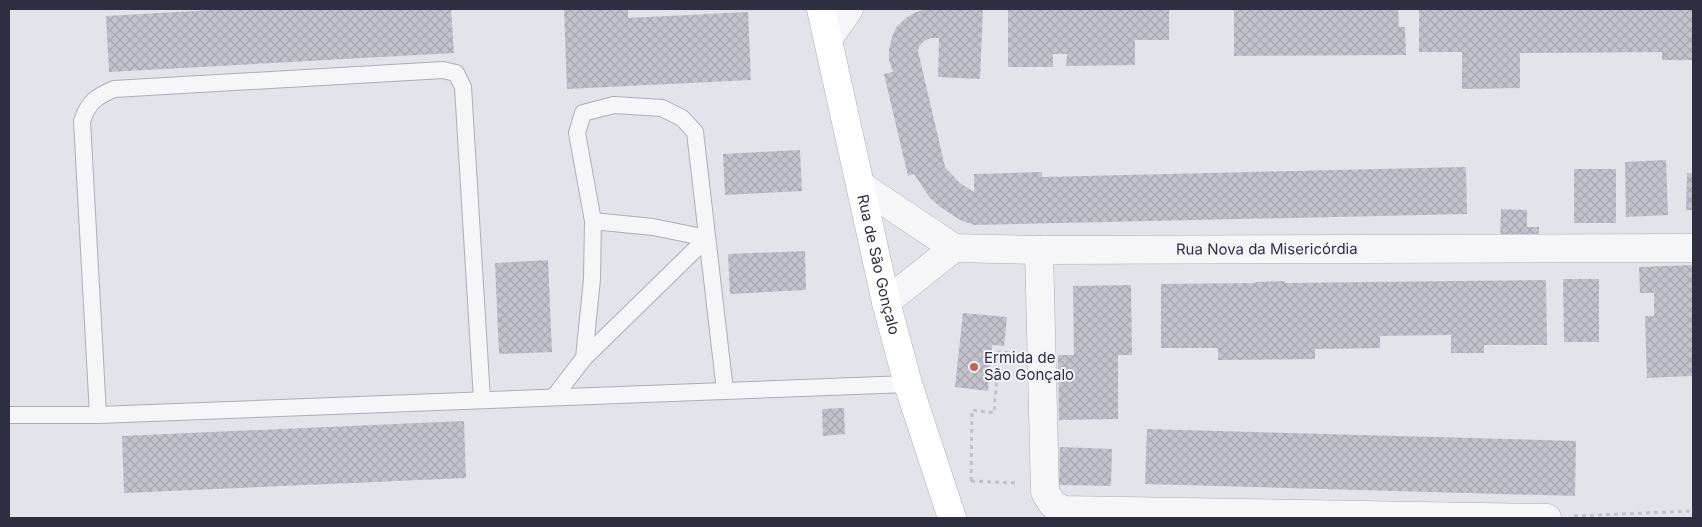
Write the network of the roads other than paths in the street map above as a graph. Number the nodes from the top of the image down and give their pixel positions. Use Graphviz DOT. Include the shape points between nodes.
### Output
graph roads {
  1 [pos="821,9"];
  2 [pos="849,9"];
  3 [pos="829,38"];
  4 [pos="860,185"];
  5 [pos="593,221"];
  6 [pos="707,238"];
  7 [pos="954,248"];
  8 [pos="1693,248"];
  9 [pos="1039,250"];
  10 [pos="886,302"];
  11 [pos="584,358"];
  12 [pos="908,384"];
  13 [pos="725,391"];
  14 [pos="554,398"];
  15 [pos="482,400"];
  16 [pos="9,415"];
  17 [pos="98,415"];
  18 [pos="952,518"];
  19 [pos="1547,518"];
  1 -- 3 [label="main road, Rua de São Gonçalo"];
  2 -- 3 [label="street"];
  3 -- 4 [label="main road, Rua de São Gonçalo"];
  4 -- 7 [label="street"];
  4 -- 10 [label="main road, Rua de São Gonçalo"];
  5 -- 6 [label="lane" via="653,227"];
  5 -- 6 [label="lane" via="577,133 583,113 614,105 662,108 682,118 695,132"];
  5 -- 11 [label="lane" via="592,279"];
  6 -- 11 [label="lane"];
  6 -- 13 [label="lane"];
  7 -- 9 [label="street, Rua Nova da Misericórdia"];
  7 -- 10 [label="street"];
  8 -- 9 [label="street, Rua Nova da Misericórdia"];
  9 -- 19 [label="street" via="1045,492 1053,505 1064,510"];
  10 -- 12 [label="main road, Rua de São Gonçalo"];
  11 -- 14 [label="lane"];
  12 -- 13 [label="lane"];
  12 -- 18 [label="main road, Rua de São Gonçalo"];
  13 -- 14 [label="lane"];
  14 -- 15 [label="lane"];
  15 -- 17 [label="lane"];
  15 -- 17 [label="lane" via="463,87 456,73 444,70 114,89 98,96 87,106 82,121"];
  16 -- 17 [label="lane"];
}
